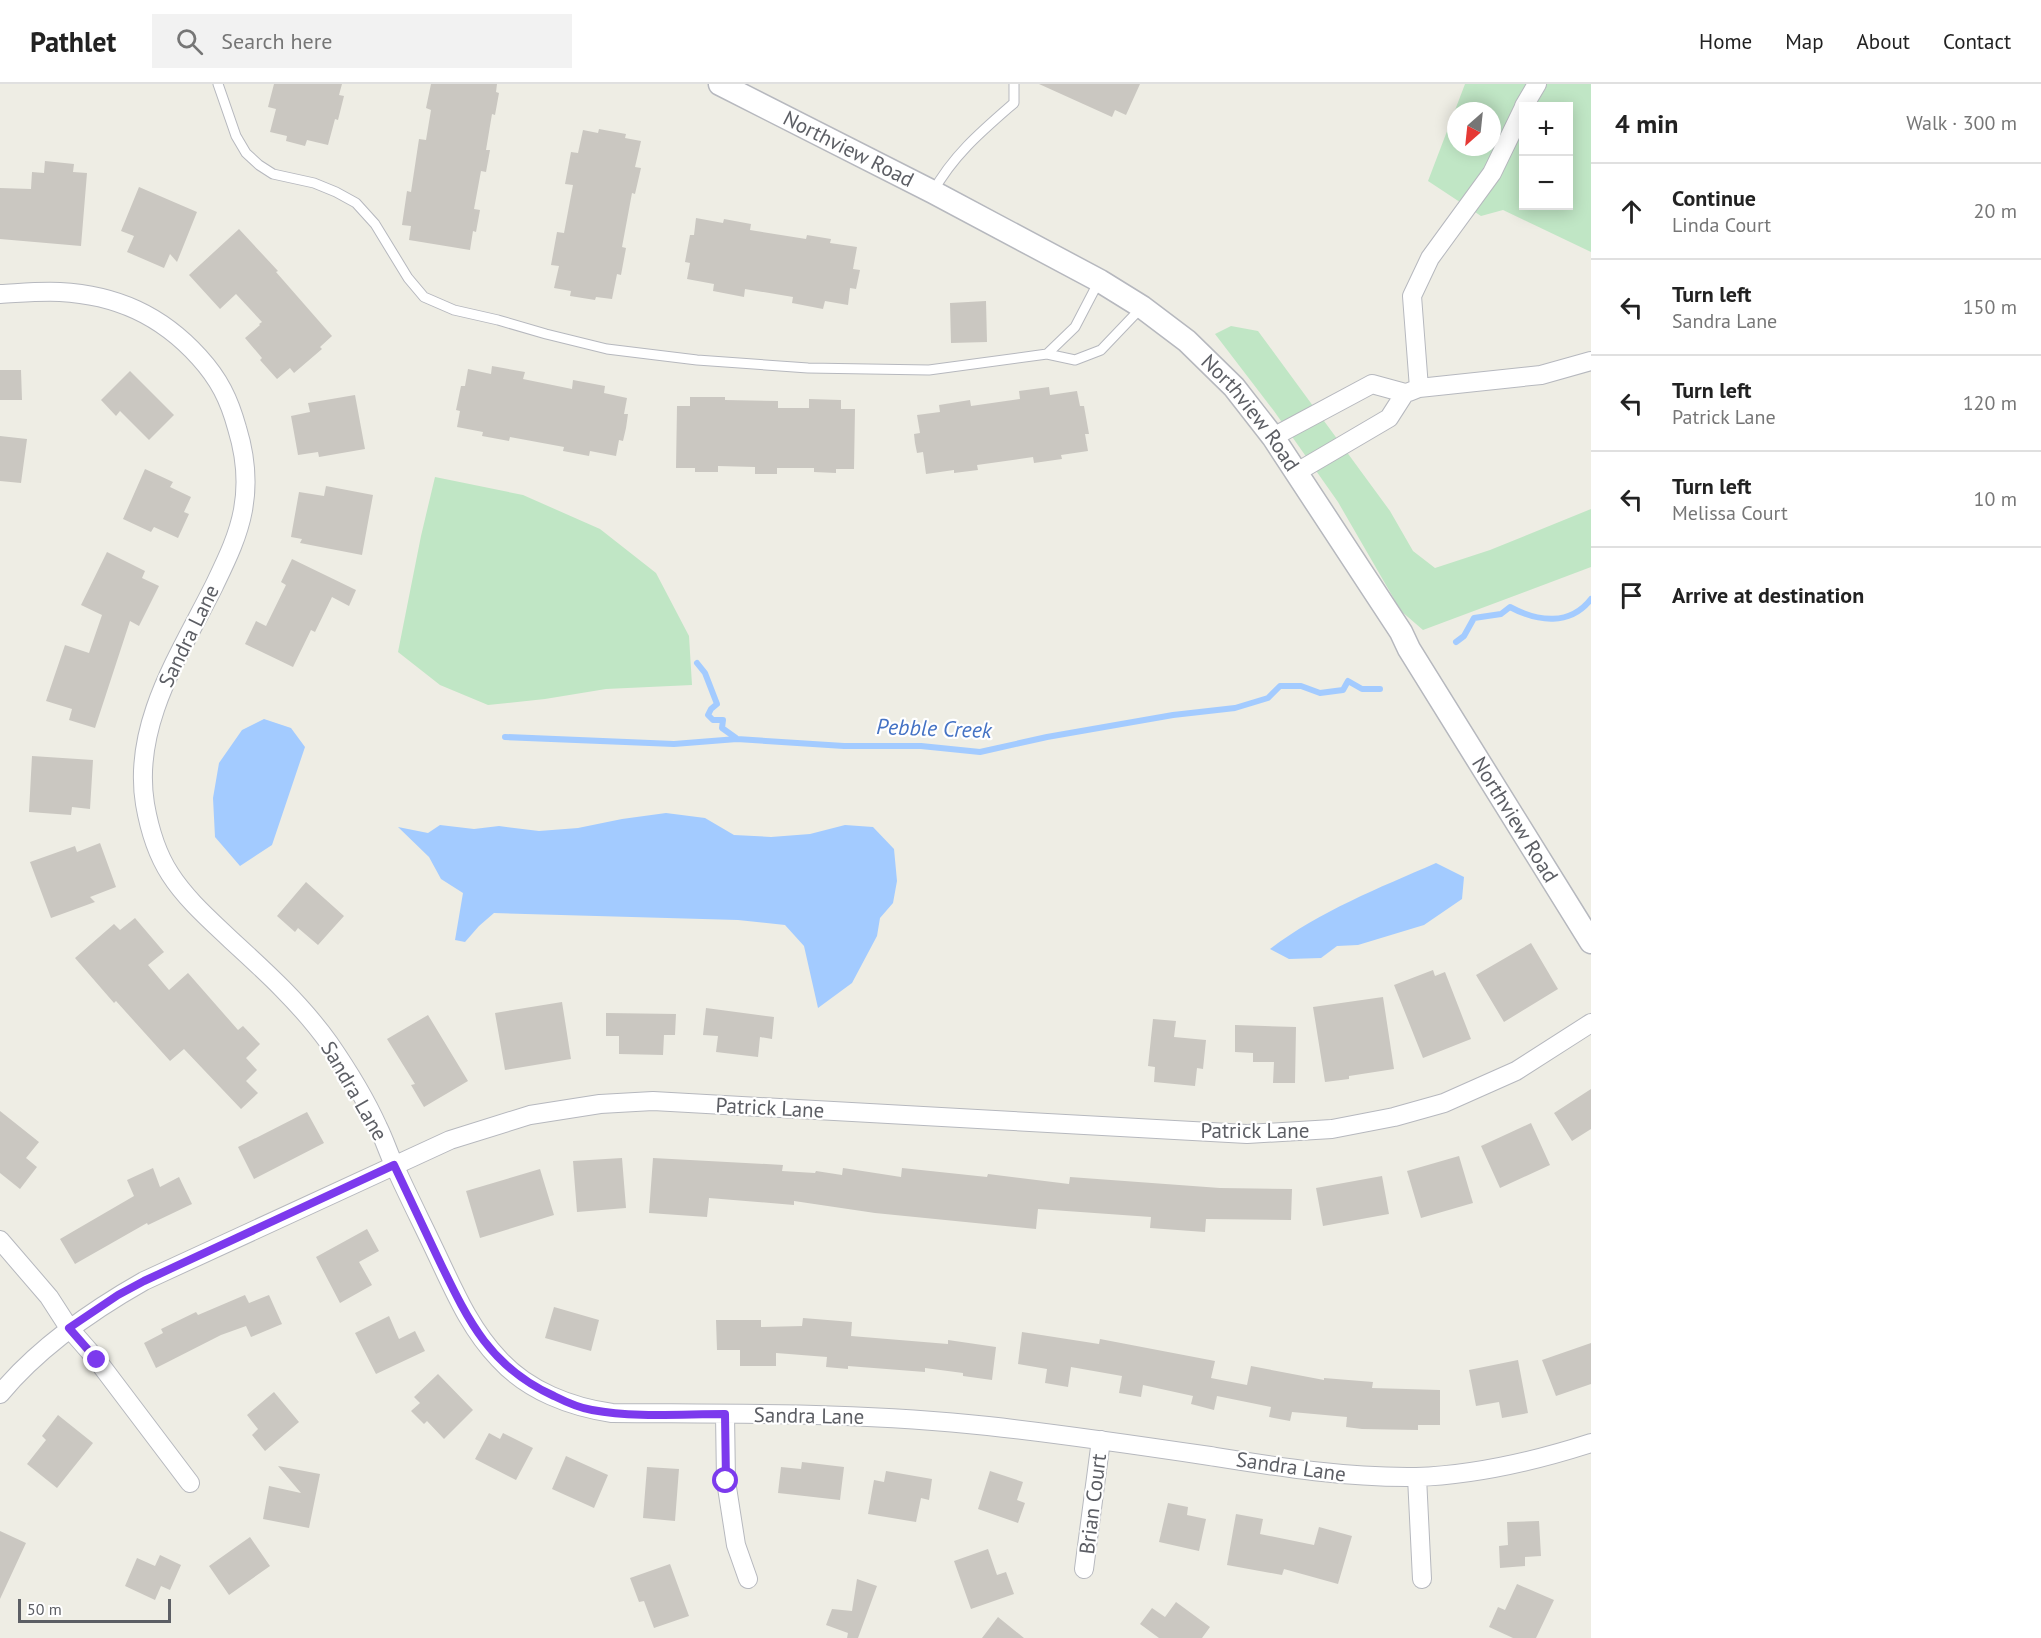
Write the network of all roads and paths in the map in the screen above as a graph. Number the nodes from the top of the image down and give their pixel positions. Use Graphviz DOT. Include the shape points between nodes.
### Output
graph roads {
  1 [pos="218,84"];
  2 [pos="720,84"];
  3 [pos="1014,84"];
  4 [pos="1536,84"];
  5 [pos="1527,102"];
  6 [pos="1519,117"];
  7 [pos="933,192"];
  8 [pos="1100,280"];
  9 [pos="0,294"];
  10 [pos="1142,307"];
  11 [pos="1047,354"];
  12 [pos="1591,361"];
  13 [pos="1412,391"];
  14 [pos="1273,437"];
  15 [pos="1298,472"];
  16 [pos="1591,942"];
  17 [pos="1591,1023"];
  18 [pos="394,1165"];
  19 [pos="0,1240"];
  20 [pos="69,1328"];
  21 [pos="0,1394"];
  22 [pos="725,1414"];
  23 [pos="1101,1440"];
  24 [pos="1591,1443"];
  25 [pos="1418,1477"];
  26 [pos="190,1484"];
  27 [pos="1084,1569"];
  28 [pos="748,1579"];
  29 [pos="1422,1579"];
  1 -- 11 [label="lane" via="246,153 273,174 314,183 356,203 375,224 424,297 454,310 608,349 698,360 808,368 929,370"];
  2 -- 7 [label="street, Northview Road"];
  3 -- 7 [label="lane" via="1014,103 969,142"];
  4 -- 5 [label="street"];
  6 -- 13 [label="street" via="1492,173 1430,258 1412,296"];
  7 -- 8 [label="street, Northview Road"];
  8 -- 10 [label="street, Northview Road"];
  8 -- 11 [label="lane" via="1075,327"];
  9 -- 18 [label="street, Sandra Lane" via="60,292 105,298 145,313 186,343 214,374 230,405 242,443 246,474 244,507 230,554 160,695 145,742 142,775 148,820 162,860 184,893 286,992 328,1042 358,1088"];
  10 -- 11 [label="lane" via="1101,350 1075,360"];
  10 -- 14 [label="street, Northview Road" via="1211,363"];
  12 -- 13 [label="street" via="1541,375"];
  13 -- 14 [label="street" via="1372,384"];
  13 -- 15 [label="street" via="1389,418"];
  14 -- 15 [label="street, Northview Road"];
  15 -- 16 [label="street, Northview Road"];
  17 -- 18 [label="street, Patrick Lane" via="1516,1071 1464,1095 1394,1117 1321,1131 1247,1134 653,1101 600,1104 531,1115 450,1140"];
  18 -- 20 [label="street, Patrick Lane" via="144,1281"];
  18 -- 22 [label="street, Sandra Lane" via="473,1327 497,1358 521,1379 589,1410"];
  19 -- 20 [label="street" via="49,1297"];
  20 -- 21 [label="street, Patrick Lane"];
  20 -- 26 [label="street"];
  22 -- 23 [label="street, Sandra Lane" via="909,1419"];
  22 -- 28 [label="street" via="726,1481 736,1545"];
  23 -- 25 [label="street, Sandra Lane" via="1318,1473"];
  23 -- 27 [label="street, Brian Court"];
  24 -- 25 [label="street, Sandra Lane" via="1512,1466"];
  25 -- 29 [label="street"];
}
